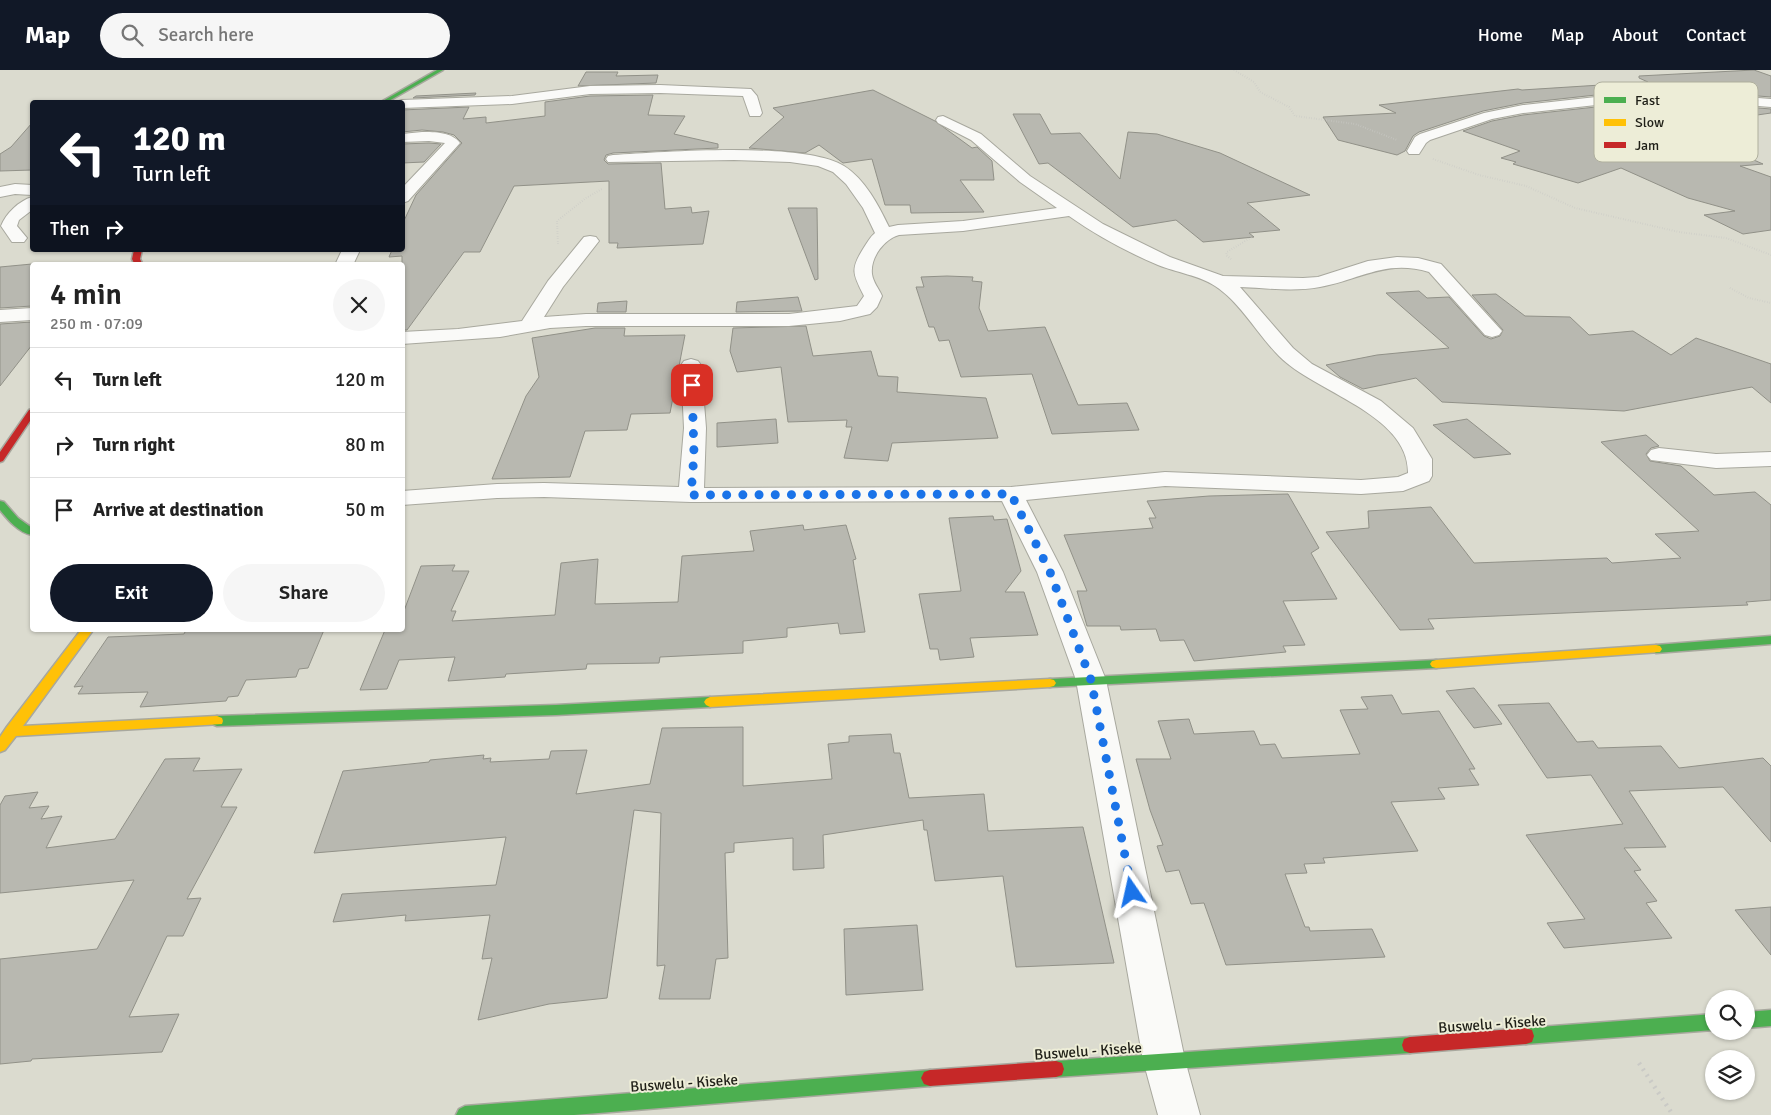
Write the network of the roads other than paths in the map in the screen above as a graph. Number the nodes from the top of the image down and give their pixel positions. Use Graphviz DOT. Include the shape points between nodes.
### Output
graph roads {
  1 [pos="441,70"];
  2 [pos="388,100"];
  3 [pos="1594,101"];
  4 [pos="1758,102"];
  5 [pos="1771,103"];
  6 [pos="405,104"];
  7 [pos="755,113"];
  8 [pos="943,120"];
  9 [pos="405,138"];
  10 [pos="1414,152"];
  11 [pos="613,159"];
  12 [pos="30,190"];
  13 [pos="0,192"];
  14 [pos="405,195"];
  15 [pos="30,204"];
  16 [pos="1071,211"];
  17 [pos="884,234"];
  18 [pos="25,237"];
  19 [pos="0,240"];
  20 [pos="590,241"];
  21 [pos="1227,282"];
  22 [pos="30,314"];
  23 [pos="0,316"];
  24 [pos="529,325"];
  25 [pos="1492,331"];
  26 [pos="405,338"];
  27 [pos="691,365"];
  28 [pos="30,415"];
  29 [pos="1659,455"];
  30 [pos="0,459"];
  31 [pos="1771,459"];
  32 [pos="1011,494"];
  33 [pos="691,495"];
  34 [pos="405,498"];
  35 [pos="86,632"];
  36 [pos="1771,640"];
  37 [pos="1091,680"];
  38 [pos="12,731"];
  39 [pos="0,747"];
  40 [pos="1771,1018"];
  41 [pos="1755,1019"];
  42 [pos="1705,1023"];
  43 [pos="1164,1060"];
  44 [pos="465,1115"];
  45 [pos="1179,1115"];
  1 -- 2 [label="street"];
  3 -- 10 [label="street" via="1488,116 1425,137"];
  4 -- 5 [label="street"];
  6 -- 7 [label="street" via="512,100 590,90 701,89 746,92 751,96"];
  8 -- 16 [label="street" via="982,141 1018,174"];
  9 -- 14 [label="street" via="442,138 453,143"];
  11 -- 17 [label="street" via="749,156 798,158 828,164 846,175 877,218"];
  12 -- 13 [label="street"];
  15 -- 18 [label="street" via="12,218 9,226 12,232"];
  16 -- 17 [label="street"];
  16 -- 21 [label="street" via="1097,228 1164,261"];
  17 -- 24 [label="street" via="864,264 863,276 872,296 863,310 789,320 586,320"];
  18 -- 19 [label="street"];
  20 -- 24 [label="street"];
  21 -- 25 [label="street" via="1302,284 1320,282 1368,266 1418,262 1435,268"];
  21 -- 32 [label="street" via="1286,352 1305,368 1373,406 1405,433 1420,459 1420,476 1403,484 1361,487 1165,480"];
  22 -- 23 [label="street"];
  24 -- 26 [label="street" via="500,331"];
  27 -- 33 [label="street" via="695,428"];
  28 -- 30 [label="street"];
  29 -- 31 [label="street" via="1716,460"];
  32 -- 33 [label="street"];
  32 -- 37 [label="street" via="1050,572"];
  33 -- 34 [label="street" via="544,490"];
  35 -- 38 [label="street"];
  36 -- 37 [label="street" via="1497,661"];
  37 -- 38 [label="street" via="556,710"];
  37 -- 43 [label="street"];
  38 -- 39 [label="street"];
  40 -- 41 [label="street"];
  42 -- 43 [label="street, Buswelu - Kiseke"];
  43 -- 44 [label="street, Buswelu - Kiseke"];
  43 -- 45 [label="street"];
}
